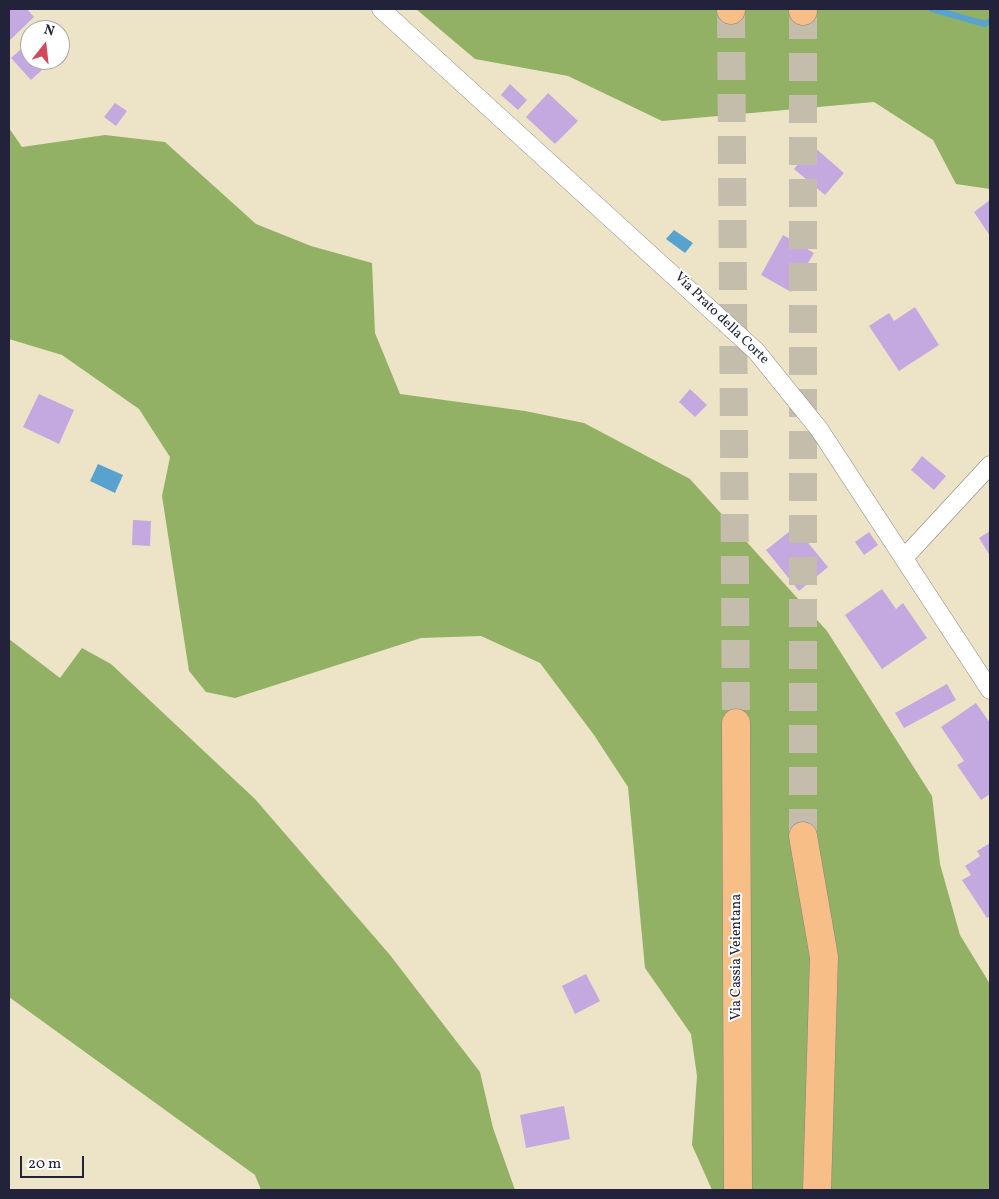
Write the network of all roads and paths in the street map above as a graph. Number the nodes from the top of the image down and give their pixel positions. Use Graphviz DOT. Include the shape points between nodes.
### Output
graph roads {
  1 [pos="380,9"];
  2 [pos="990,465"];
  3 [pos="904,558"];
  4 [pos="990,690"];
  5 [pos="736,723"];
  6 [pos="803,836"];
  7 [pos="738,1190"];
  8 [pos="817,1190"];
  1 -- 3 [label="street, Via Prato della Corte" via="756,351 819,429"];
  2 -- 3 [label="street"];
  3 -- 4 [label="street, Via Prato della Corte"];
  5 -- 7 [label="highway, Via Cassia Veientana"];
  6 -- 8 [label="highway" via="824,957"];
}
